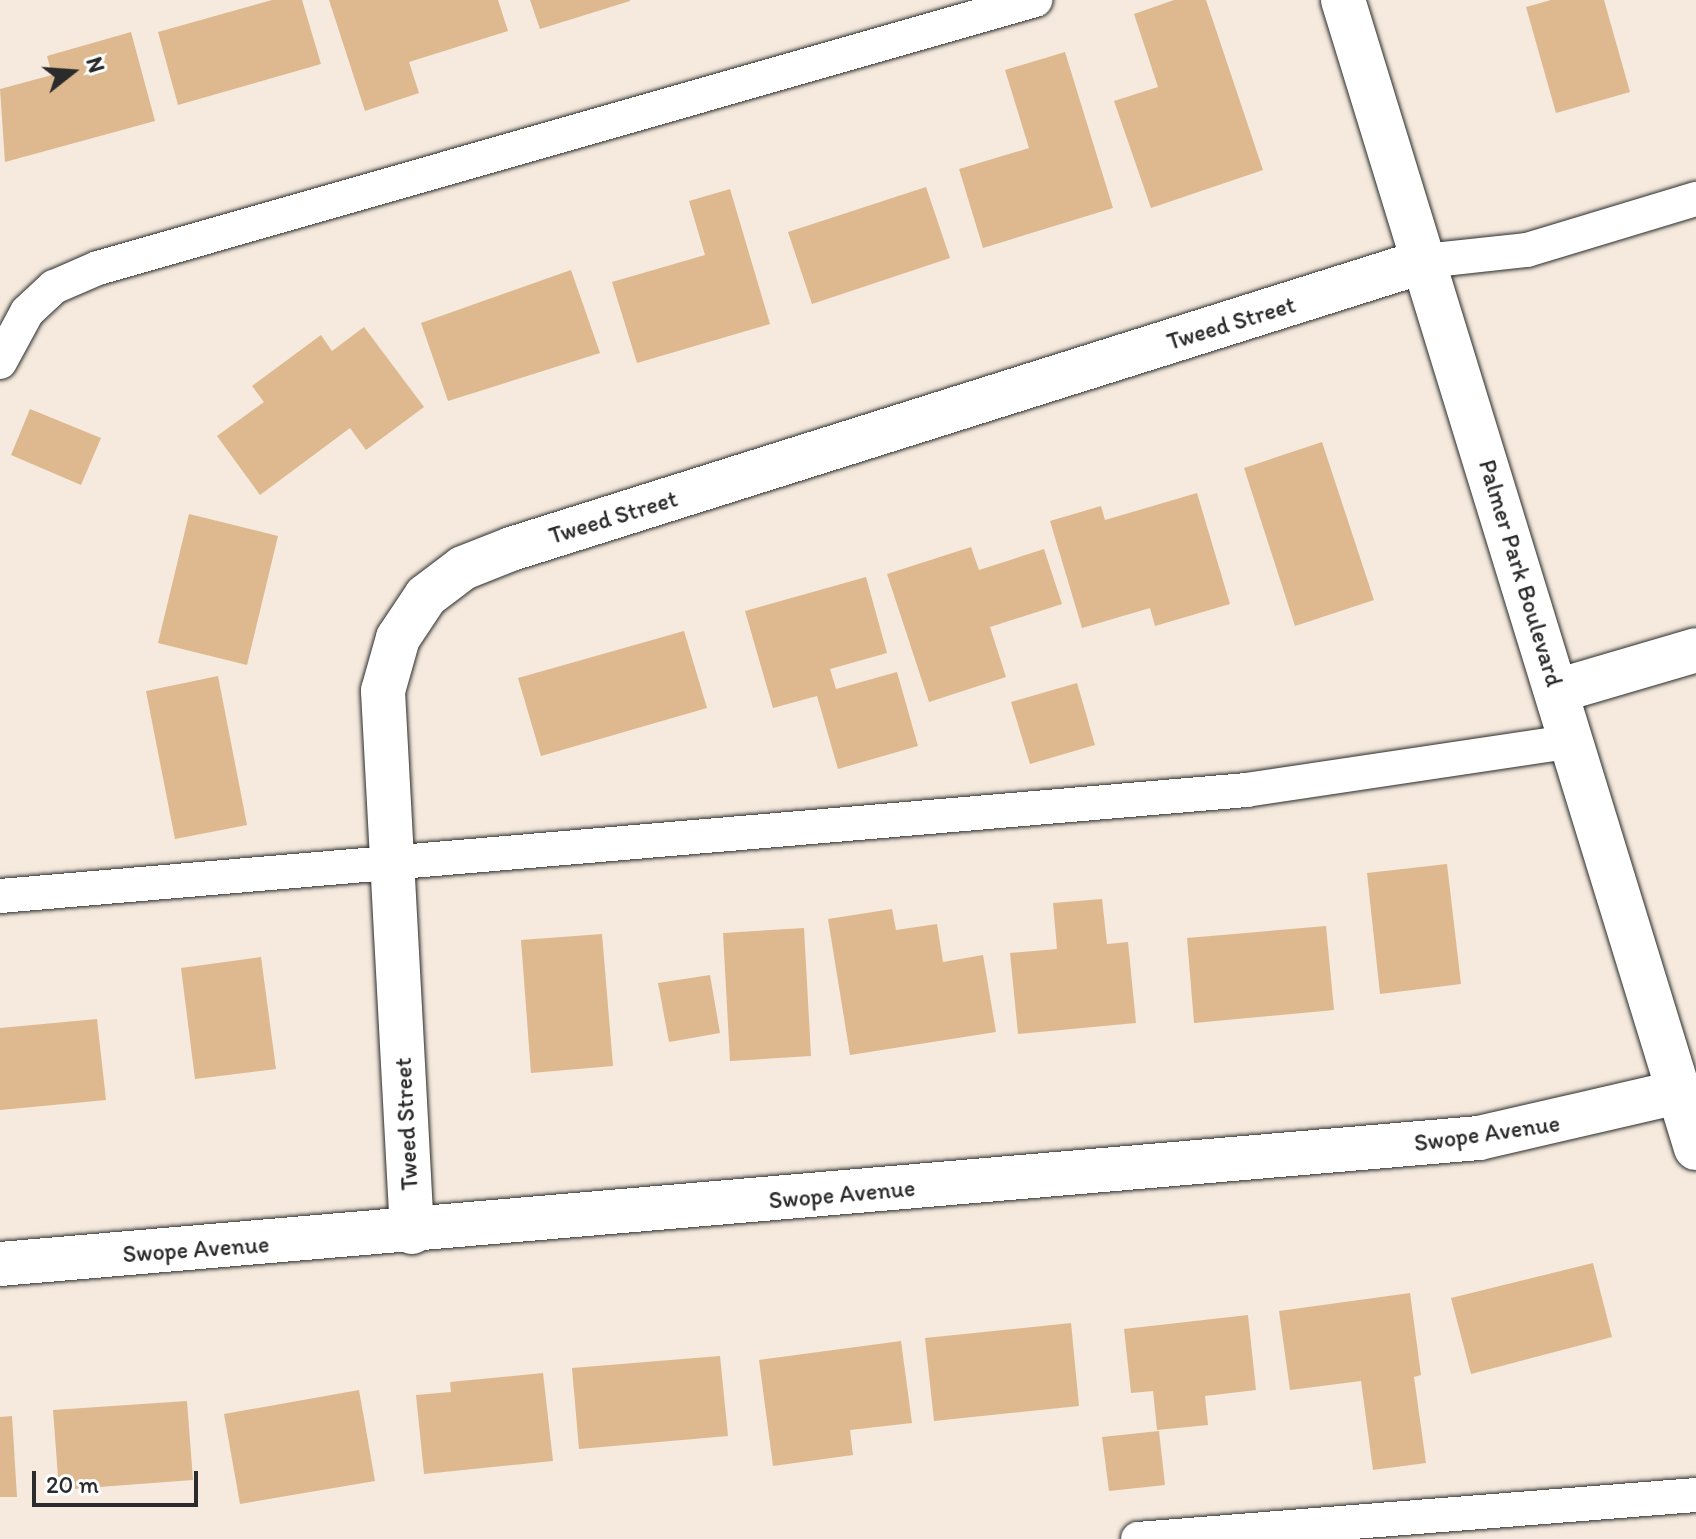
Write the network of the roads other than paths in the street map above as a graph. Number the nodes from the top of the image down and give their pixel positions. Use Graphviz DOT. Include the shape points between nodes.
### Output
graph roads {
  1 [pos="1035,0"];
  2 [pos="1343,0"];
  3 [pos="1696,199"];
  4 [pos="1425,261"];
  5 [pos="0,362"];
  6 [pos="1696,650"];
  7 [pos="1557,691"];
  8 [pos="1572,741"];
  9 [pos="391,861"];
  10 [pos="0,896"];
  11 [pos="1687,1090"];
  12 [pos="1696,1148"];
  13 [pos="412,1232"];
  14 [pos="0,1264"];
  15 [pos="1696,1495"];
  16 [pos="1138,1539"];
  1 -- 5 [label="lane" via="98,268 54,287 27,312"];
  2 -- 4 [label="street, Palmer Park Boulevard"];
  3 -- 4 [label="lane" via="1527,250"];
  4 -- 7 [label="street, Palmer Park Boulevard"];
  4 -- 9 [label="street, Tweed Street" via="463,568 426,596 405,627 383,691"];
  6 -- 7 [label="street"];
  7 -- 8 [label="street, Palmer Park Boulevard"];
  8 -- 9 [label="lane" via="1246,790"];
  8 -- 11 [label="street, Palmer Park Boulevard"];
  9 -- 10 [label="lane"];
  9 -- 13 [label="street, Tweed Street"];
  11 -- 12 [label="street, Palmer Park Boulevard"];
  11 -- 13 [label="street, Swope Avenue" via="1479,1138"];
  13 -- 14 [label="street, Swope Avenue"];
  15 -- 16 [label="lane"];
}
